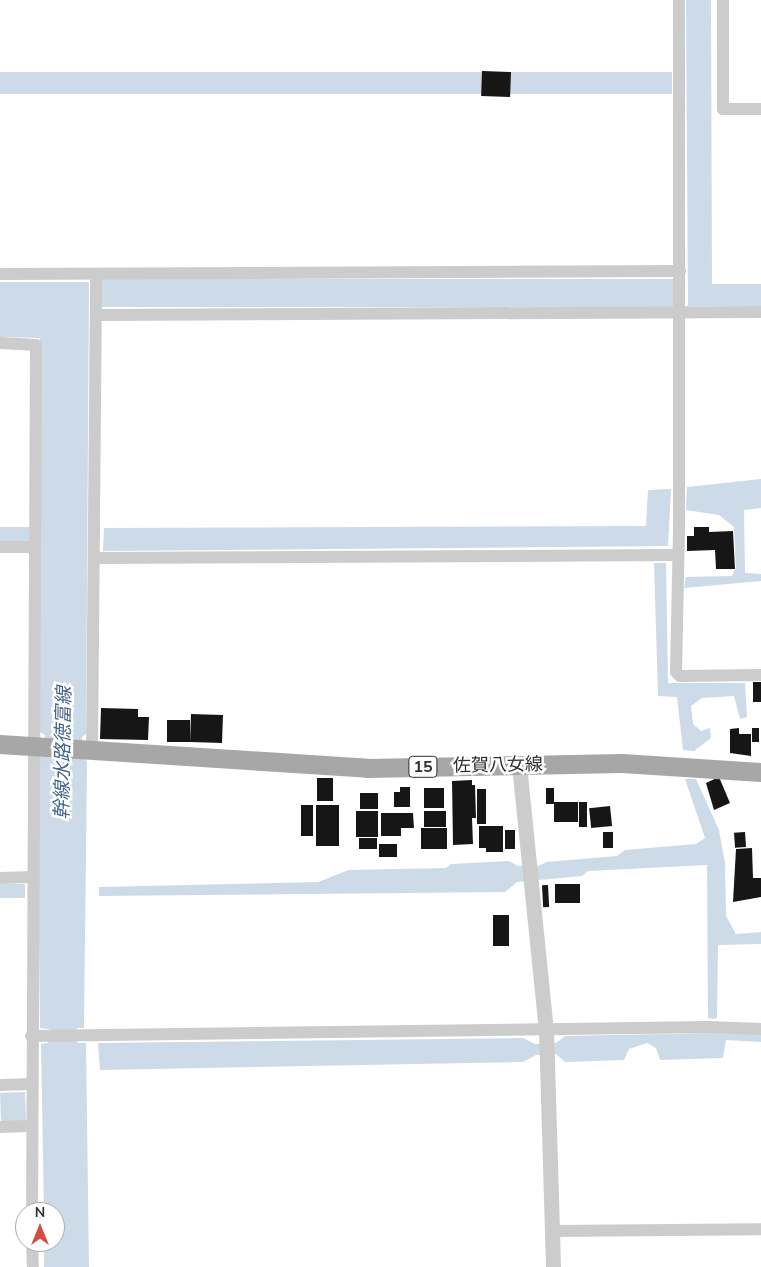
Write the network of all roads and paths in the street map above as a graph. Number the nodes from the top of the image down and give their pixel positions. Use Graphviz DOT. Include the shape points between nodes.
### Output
graph roads {
  1 [pos="679,0"];
  2 [pos="723,0"];
  3 [pos="761,108"];
  4 [pos="680,271"];
  5 [pos="0,274"];
  6 [pos="96,274"];
  7 [pos="680,312"];
  8 [pos="761,312"];
  9 [pos="96,316"];
  10 [pos="0,343"];
  11 [pos="0,547"];
  12 [pos="35,547"];
  13 [pos="677,555"];
  14 [pos="94,558"];
  15 [pos="761,675"];
  16 [pos="0,744"];
  17 [pos="39,747"];
  18 [pos="89,750"];
  19 [pos="519,765"];
  20 [pos="761,772"];
  21 [pos="32,877"];
  22 [pos="0,878"];
  23 [pos="761,1030"];
  24 [pos="546,1033"];
  25 [pos="36,1036"];
  26 [pos="31,1084"];
  27 [pos="0,1085"];
  28 [pos="31,1126"];
  29 [pos="0,1127"];
  30 [pos="32,1202"];
  31 [pos="761,1228"];
  32 [pos="552,1232"];
  33 [pos="32,1252"];
  34 [pos="33,1267"];
  35 [pos="552,1267"];
  1 -- 4 [label="street"];
  2 -- 3 [label="street" via="724,108"];
  4 -- 6 [label="street"];
  4 -- 7 [label="street"];
  5 -- 6 [label="street"];
  6 -- 9 [label="street"];
  7 -- 8 [label="street"];
  7 -- 9 [label="street"];
  7 -- 13 [label="street"];
  9 -- 14 [label="street"];
  10 -- 12 [label="street" via="36,346"];
  11 -- 12 [label="street"];
  12 -- 17 [label="street"];
  13 -- 14 [label="street"];
  13 -- 15 [label="street" via="676,672 680,676"];
  14 -- 18 [label="street"];
  16 -- 17 [label="main road, 15"];
  17 -- 18 [label="main road, 15"];
  17 -- 21 [label="street"];
  18 -- 19 [label="main road, 佐賀八女線 / 15" via="367,768"];
  19 -- 20 [label="main road, 佐賀八女線 / 15" via="622,763"];
  19 -- 24 [label="street"];
  21 -- 22 [label="street"];
  21 -- 25 [label="street"];
  23 -- 24 [label="street"];
  24 -- 25 [label="street"];
  24 -- 32 [label="street"];
  25 -- 26 [label="street"];
  26 -- 27 [label="street"];
  26 -- 28 [label="street"];
  28 -- 29 [label="street"];
  28 -- 30 [label="street"];
  31 -- 32 [label="street"];
  32 -- 35 [label="street"];
  33 -- 34 [label="street"];
}
